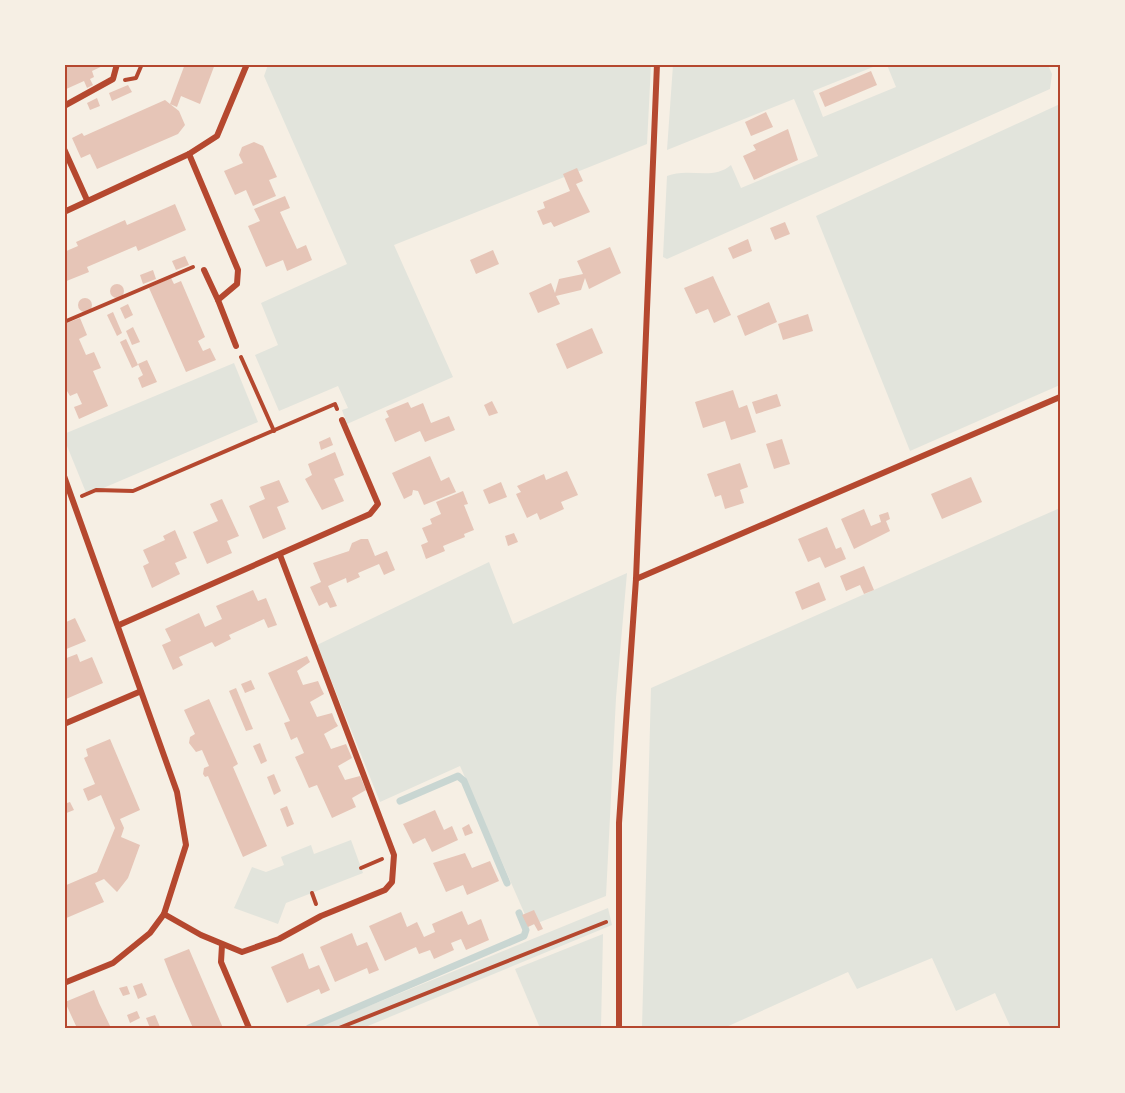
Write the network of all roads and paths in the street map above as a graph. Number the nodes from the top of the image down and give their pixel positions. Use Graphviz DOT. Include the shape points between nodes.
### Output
graph roads {
  1 [pos="117,64"];
  2 [pos="142,64"];
  3 [pos="247,64"];
  4 [pos="657,64"];
  5 [pos="113,79"];
  6 [pos="64,106"];
  7 [pos="64,149"];
  8 [pos="189,153"];
  9 [pos="87,200"];
  10 [pos="64,212"];
  11 [pos="203,266"];
  12 [pos="218,300"];
  13 [pos="64,322"];
  14 [pos="236,346"];
  15 [pos="1060,397"];
  16 [pos="342,420"];
  17 [pos="274,431"];
  18 [pos="64,476"];
  19 [pos="96,490"];
  20 [pos="280,555"];
  21 [pos="636,579"];
  22 [pos="119,625"];
  23 [pos="139,692"];
  24 [pos="64,724"];
  25 [pos="394,855"];
  26 [pos="361,868"];
  27 [pos="164,914"];
  28 [pos="618,918"];
  29 [pos="222,945"];
  30 [pos="64,982"];
  31 [pos="249,1029"];
  32 [pos="339,1029"];
  33 [pos="619,1029"];
  1 -- 5 [label="street"];
  2 -- 5 [label="path" via="131,81"];
  3 -- 8 [label="street" via="217,136"];
  4 -- 21 [label="street"];
  5 -- 6 [label="street"];
  7 -- 9 [label="street"];
  8 -- 9 [label="street"];
  8 -- 12 [label="street" via="238,270 237,284"];
  9 -- 10 [label="street"];
  11 -- 12 [label="street"];
  11 -- 13 [label="path"];
  12 -- 14 [label="street"];
  14 -- 17 [label="path"];
  15 -- 21 [label="street"];
  16 -- 17 [label="path" via="335,404"];
  16 -- 20 [label="street" via="378,504 370,514"];
  17 -- 19 [label="path" via="133,491"];
  18 -- 22 [label="street"];
  20 -- 22 [label="street"];
  20 -- 25 [label="street"];
  21 -- 28 [label="street" via="619,823"];
  22 -- 23 [label="street"];
  23 -- 24 [label="street"];
  23 -- 27 [label="street" via="177,792 186,845"];
  25 -- 26 [label="path"];
  25 -- 29 [label="street" via="392,882 385,890 257,948 242,952"];
  27 -- 29 [label="street"];
  27 -- 30 [label="street" via="150,933 113,963"];
  28 -- 32 [label="path"];
  28 -- 33 [label="street"];
  29 -- 31 [label="street" via="220,962"];
}
